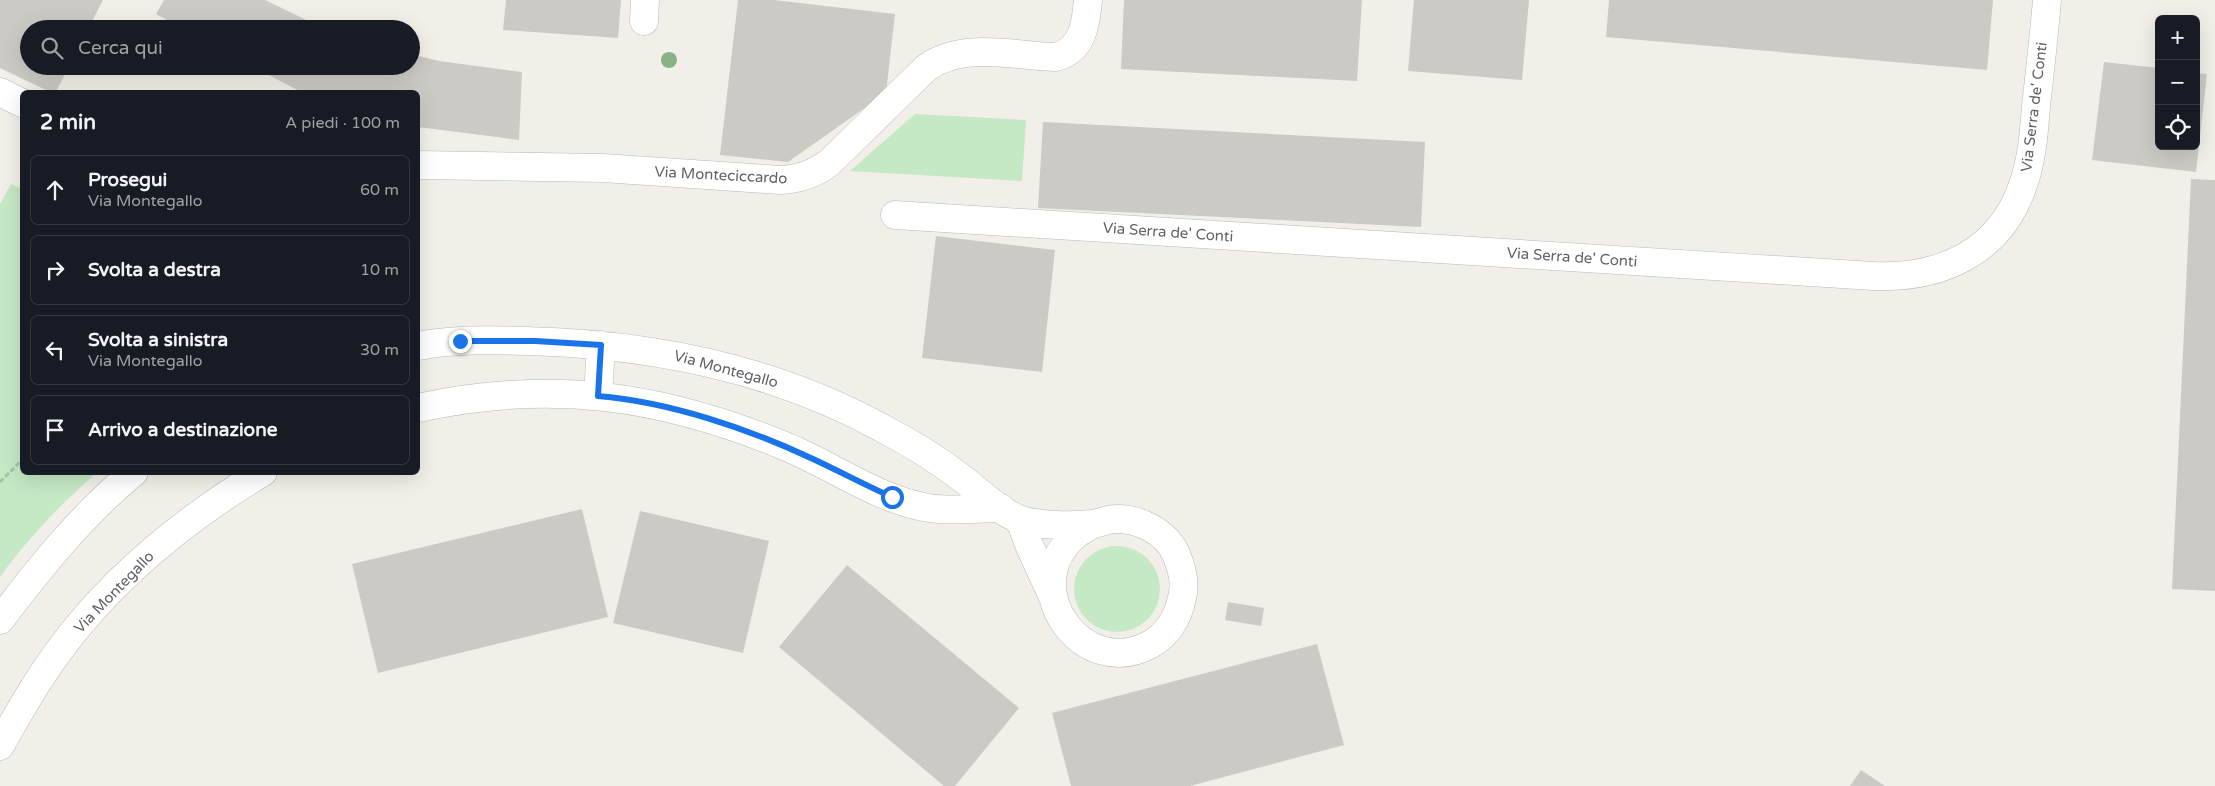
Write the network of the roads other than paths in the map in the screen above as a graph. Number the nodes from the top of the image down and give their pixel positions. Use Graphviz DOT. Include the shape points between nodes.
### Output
graph roads {
  1 [pos="1088,0"];
  2 [pos="2047,0"];
  3 [pos="0,92"];
  4 [pos="20,102"];
  5 [pos="420,164"];
  6 [pos="895,215"];
  7 [pos="601,345"];
  8 [pos="420,346"];
  9 [pos="598,396"];
  10 [pos="420,408"];
  11 [pos="131,475"];
  12 [pos="248,476"];
  13 [pos="1011,514"];
  14 [pos="1093,524"];
  15 [pos="1052,595"];
  16 [pos="0,620"];
  17 [pos="1,744"];
  1 -- 5 [label="street, Via Monteciccardo" via="1082,34 1068,52 1056,57 970,52 945,56 926,68 835,158 802,178 781,180 603,168"];
  2 -- 6 [label="street, Via Serra de' Conti" via="2033,142 2023,186 2003,223 1977,250 1948,267 1932,271 1889,276 1863,275"];
  3 -- 4 [label="street"];
  7 -- 8 [label="street, Via Montegallo" via="497,340"];
  7 -- 9 [label="street"];
  7 -- 13 [label="street, Via Montegallo" via="685,357 746,372 816,396 924,452"];
  9 -- 10 [label="street, Via Montegallo" via="530,393 469,398"];
  9 -- 13 [label="street, Via Montegallo" via="650,403 724,424 786,446 877,491 910,503 929,508"];
  11 -- 16 [label="street" via="66,540"];
  12 -- 17 [label="street, Via Montegallo" via="167,538 95,606 46,668"];
  13 -- 14 [label="street, Via Montegallo" via="1054,524"];
  13 -- 15 [label="street, Via Montegallo"];
  14 -- 15 [label="street, Via Montegallo" via="1074,536 1060,553 1053,573"];
  14 -- 15 [label="street, Via Montegallo" via="1115,519 1137,522 1157,532 1173,548 1182,568 1184,591 1179,612 1168,630 1151,644 1130,651 1109,652 1089,645 1071,633 1058,615"];
}
